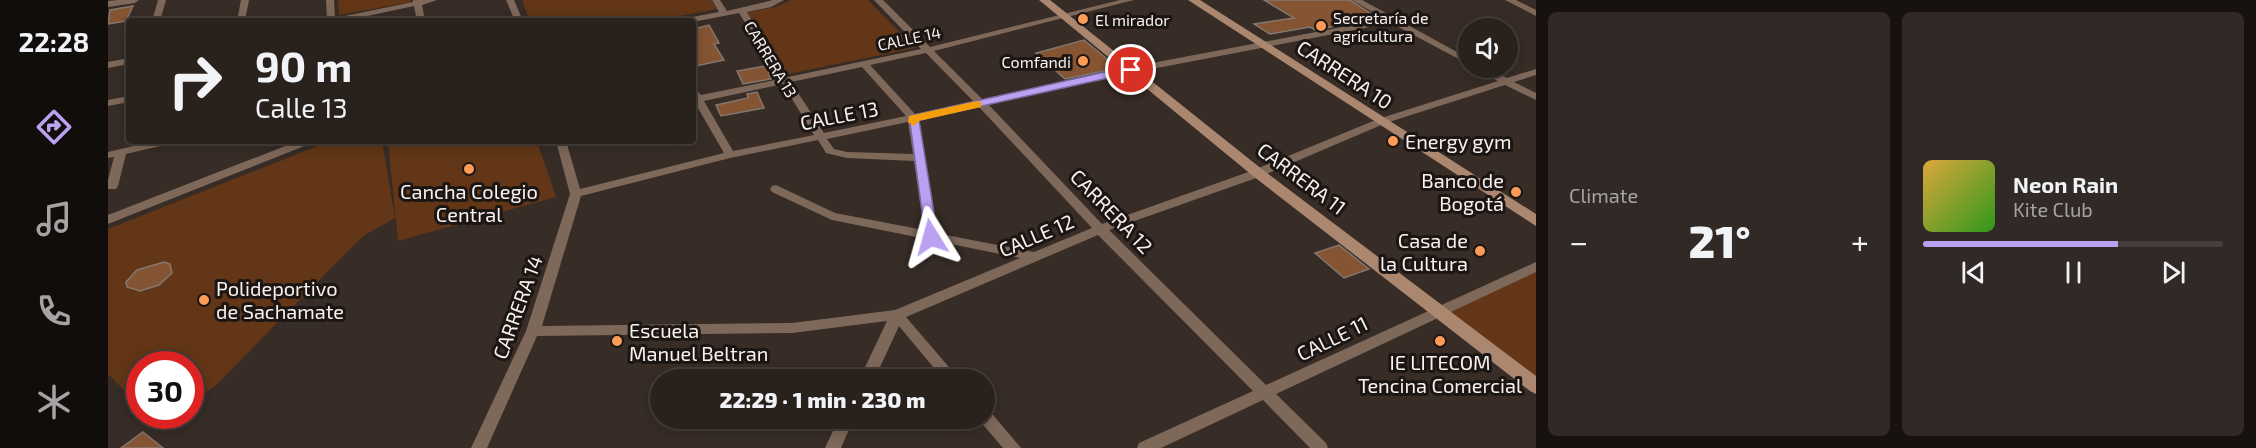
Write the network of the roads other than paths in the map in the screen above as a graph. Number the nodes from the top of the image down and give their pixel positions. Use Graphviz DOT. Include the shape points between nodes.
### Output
graph roads {
  1 [pos="135,0"];
  2 [pos="162,0"];
  3 [pos="245,0"];
  4 [pos="330,0"];
  5 [pos="434,0"];
  6 [pos="510,0"];
  7 [pos="716,0"];
  8 [pos="780,0"];
  9 [pos="878,0"];
  10 [pos="1044,0"];
  11 [pos="1130,0"];
  12 [pos="1193,0"];
  13 [pos="1356,0"];
  14 [pos="1509,0"];
  15 [pos="417,2"];
  16 [pos="766,3"];
  17 [pos="108,4"];
  18 [pos="742,11"];
  19 [pos="1536,13"];
  20 [pos="725,14"];
  21 [pos="1065,16"];
  22 [pos="157,18"];
  23 [pos="242,18"];
  24 [pos="332,18"];
  25 [pos="345,18"];
  26 [pos="420,18"];
  27 [pos="518,18"];
  28 [pos="696,19"];
  29 [pos="1392,20"];
  30 [pos="1262,45"];
  31 [pos="928,50"];
  32 [pos="1458,56"];
  33 [pos="126,62"];
  34 [pos="864,64"];
  35 [pos="108,65"];
  36 [pos="1131,70"];
  37 [pos="1536,72"];
  38 [pos="1500,78"];
  39 [pos="1506,81"];
  40 [pos="785,82"];
  41 [pos="696,97"];
  42 [pos="1536,97"];
  43 [pos="126,100"];
  44 [pos="696,100"];
  45 [pos="108,103"];
  46 [pos="982,104"];
  47 [pos="913,118"];
  48 [pos="1382,121"];
  49 [pos="819,137"];
  50 [pos="156,144"];
  51 [pos="300,144"];
  52 [pos="562,144"];
  53 [pos="122,152"];
  54 [pos="108,155"];
  55 [pos="730,155"];
  56 [pos="920,158"];
  57 [pos="1258,173"];
  58 [pos="112,186"];
  59 [pos="776,189"];
  60 [pos="576,194"];
  61 [pos="108,220"];
  62 [pos="1536,221"];
  63 [pos="1100,229"];
  64 [pos="931,237"];
  65 [pos="1034,256"];
  66 [pos="1536,267"];
  67 [pos="1440,310"];
  68 [pos="897,315"];
  69 [pos="533,331"];
  70 [pos="871,369"];
  71 [pos="944,369"];
  72 [pos="1536,386"];
  73 [pos="1267,393"];
  74 [pos="995,428"];
  75 [pos="842,429"];
  76 [pos="479,448"];
  77 [pos="833,448"];
  78 [pos="1013,448"];
  79 [pos="1145,448"];
  80 [pos="1320,448"];
  1 -- 17 [label="street"];
  2 -- 22 [label="street"];
  3 -- 23 [label="street"];
  4 -- 24 [label="street"];
  5 -- 15 [label="street"];
  6 -- 27 [label="street"];
  7 -- 20 [label="street, CARRERA 13"];
  8 -- 16 [label="street"];
  9 -- 31 [label="street, CARRERA 12"];
  10 -- 21 [label="main road, CARRERA 11"];
  11 -- 21 [label="street, CALLE 14"];
  12 -- 30 [label="main road, CARRERA 10"];
  13 -- 29 [label="street"];
  14 -- 19 [label="street"];
  15 -- 25 [label="street"];
  15 -- 26 [label="street"];
  16 -- 18 [label="street"];
  18 -- 20 [label="street"];
  18 -- 40 [label="street, CARRERA 13"];
  20 -- 28 [label="street"];
  21 -- 31 [label="street, CALLE 14"];
  21 -- 36 [label="main road, CARRERA 11"];
  29 -- 30 [label="street, CALLE 13"];
  29 -- 32 [label="street"];
  30 -- 36 [label="street, CALLE 13"];
  30 -- 48 [label="main road, CARRERA 10"];
  31 -- 34 [label="street, CALLE 14"];
  31 -- 46 [label="street, CARRERA 12"];
  33 -- 35 [label="street"];
  34 -- 40 [label="street, CALLE 14"];
  34 -- 47 [label="street"];
  36 -- 46 [label="street, CALLE 13"];
  36 -- 57 [label="main road, CARRERA 11"];
  37 -- 39 [label="street, CALLE 12"];
  38 -- 39 [label="street"];
  39 -- 42 [label="street"];
  39 -- 48 [label="street, CALLE 12"];
  40 -- 41 [label="street, CALLE 14"];
  40 -- 49 [label="street, CARRERA 13"];
  43 -- 45 [label="street"];
  44 -- 55 [label="street"];
  46 -- 47 [label="street, CALLE 13"];
  46 -- 63 [label="street, CARRERA 12"];
  47 -- 49 [label="street, CALLE 13"];
  47 -- 56 [label="street"];
  48 -- 57 [label="street, CALLE 12"];
  48 -- 62 [label="main road, CARRERA 10"];
  49 -- 55 [label="street, CALLE 13"];
  49 -- 56 [label="street" via="831,151 847,155"];
  50 -- 53 [label="street"];
  51 -- 61 [label="street"];
  52 -- 60 [label="street"];
  53 -- 54 [label="street"];
  53 -- 58 [label="street"];
  55 -- 60 [label="street, CALLE 13"];
  56 -- 64 [label="street"];
  57 -- 63 [label="street, CALLE 12"];
  57 -- 67 [label="main road, CARRERA 11"];
  59 -- 64 [label="street" via="832,216"];
  60 -- 69 [label="street, CARRERA 14"];
  63 -- 65 [label="street, CALLE 12"];
  63 -- 73 [label="street, CARRERA 12"];
  64 -- 65 [label="street"];
  65 -- 68 [label="street, CALLE 12"];
  66 -- 67 [label="street, CALLE 11"];
  67 -- 72 [label="main road, CARRERA 11"];
  67 -- 73 [label="street, CALLE 11"];
  68 -- 69 [label="street, CALLE 12" via="792,328"];
  68 -- 70 [label="street"];
  68 -- 71 [label="street"];
  69 -- 76 [label="street, CARRERA 14"];
  73 -- 79 [label="street, CALLE 11"];
  73 -- 80 [label="street, CARRERA 12"];
  74 -- 78 [label="street"];
  75 -- 77 [label="street"];
}
